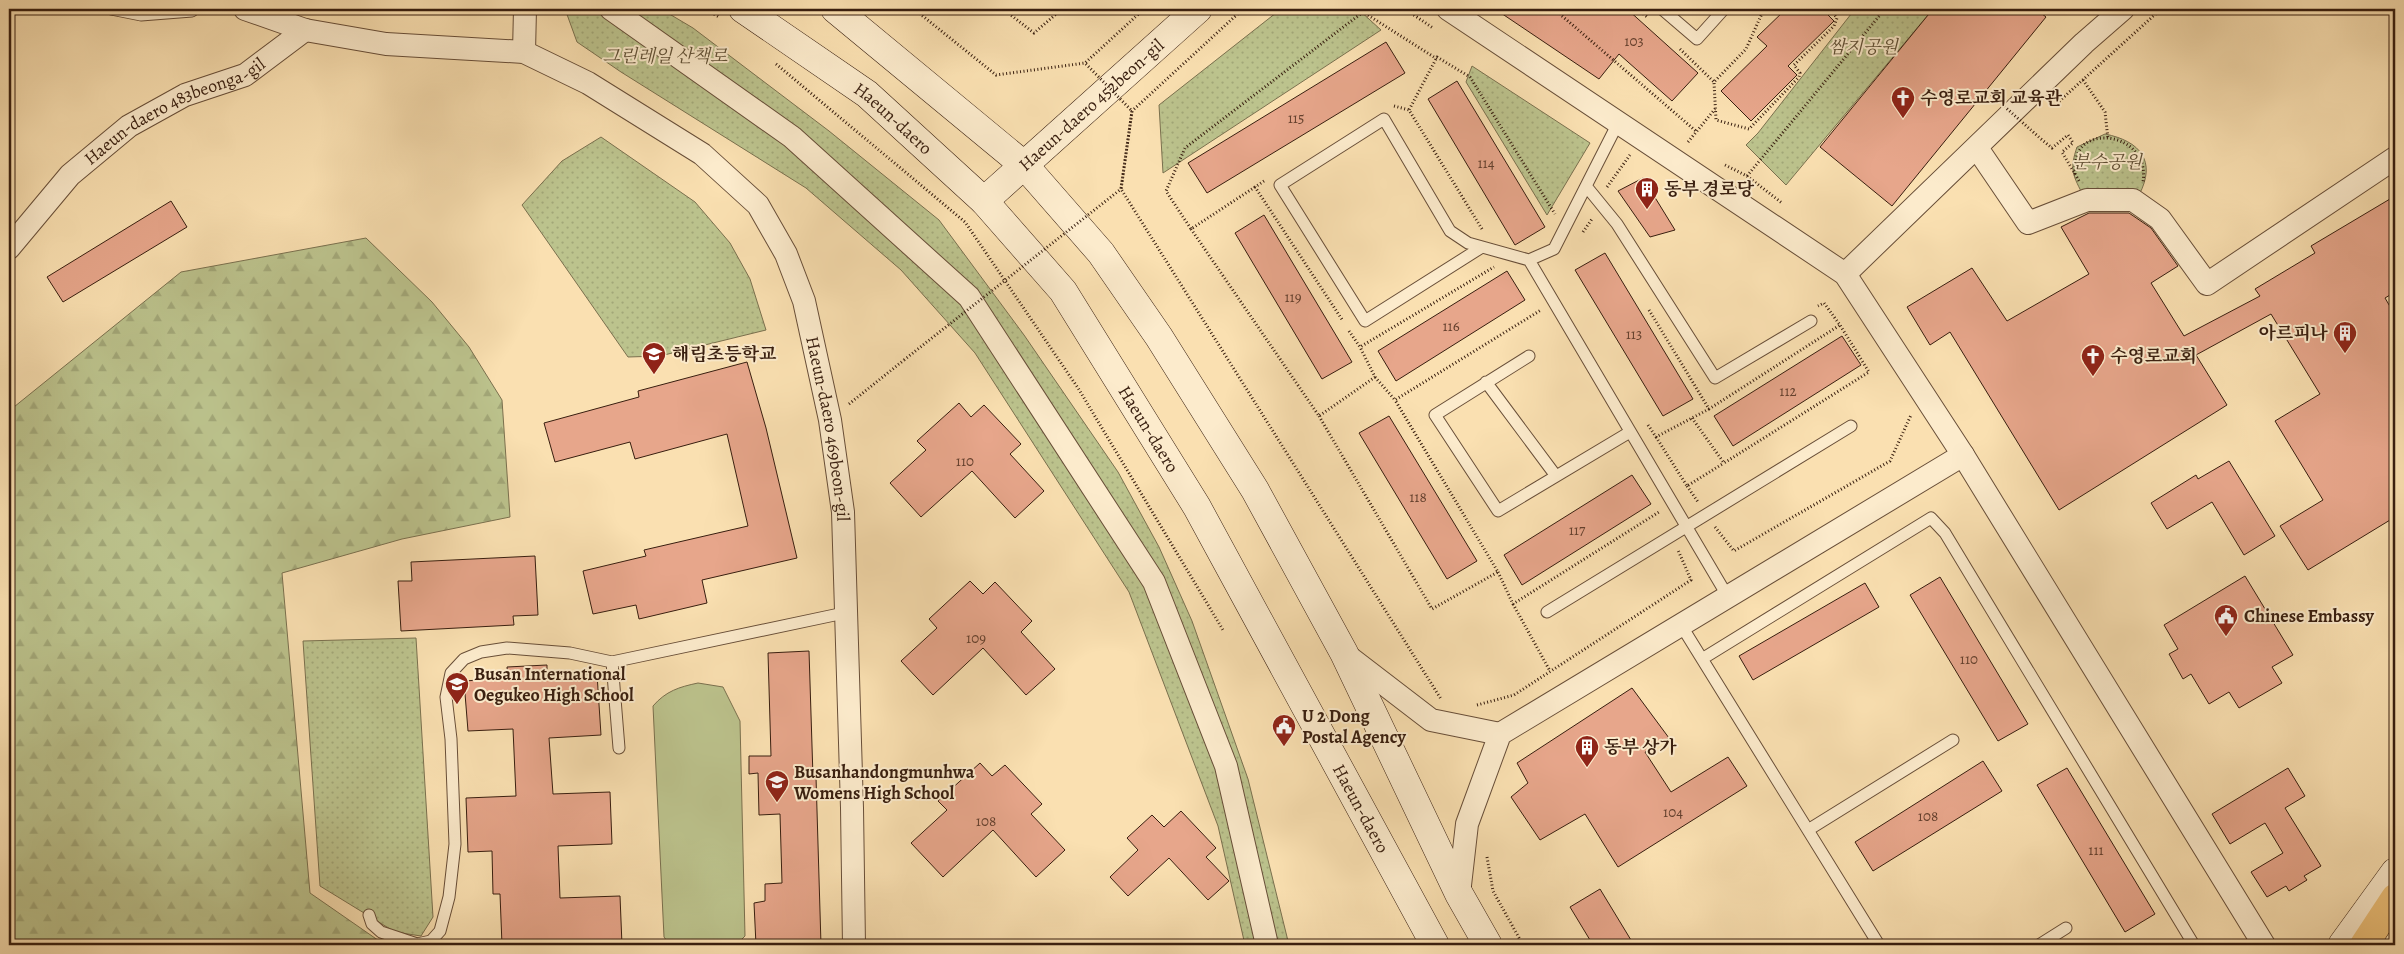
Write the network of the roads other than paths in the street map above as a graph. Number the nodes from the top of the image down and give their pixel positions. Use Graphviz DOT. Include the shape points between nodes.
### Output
graph roads {
  1 [pos="111,9"];
  2 [pos="194,9"];
  3 [pos="246,9"];
  4 [pos="526,9"];
  5 [pos="611,9"];
  6 [pos="743,9"];
  7 [pos="1198,9"];
  8 [pos="1448,9"];
  9 [pos="1662,9"];
  10 [pos="1724,9"];
  11 [pos="2124,9"];
  12 [pos="835,10"];
  13 [pos="305,30"];
  14 [pos="524,52"];
  15 [pos="1618,123"];
  16 [pos="1977,148"];
  17 [pos="2395,158"];
  18 [pos="1025,166"];
  19 [pos="1586,186"];
  20 [pos="984,200"];
  21 [pos="1482,247"];
  22 [pos="9,248"];
  23 [pos="1529,260"];
  24 [pos="1845,274"];
  25 [pos="1811,321"];
  26 [pos="1529,356"];
  27 [pos="1486,382"];
  28 [pos="1851,426"];
  29 [pos="1630,432"];
  30 [pos="1964,455"];
  31 [pos="1556,476"];
  32 [pos="1686,527"];
  33 [pos="1728,597"];
  34 [pos="1547,612"];
  35 [pos="844,613"];
  36 [pos="1681,625"];
  37 [pos="1344,653"];
  38 [pos="1702,659"];
  39 [pos="612,662"];
  40 [pos="1500,734"];
  41 [pos="1953,740"];
  42 [pos="619,748"];
  43 [pos="1808,830"];
  44 [pos="2395,872"];
  45 [pos="1459,894"];
  46 [pos="2395,898"];
  47 [pos="369,915"];
  48 [pos="2066,928"];
  49 [pos="854,945"];
  50 [pos="1267,945"];
  51 [pos="1435,945"];
  52 [pos="1488,945"];
  53 [pos="1879,945"];
  54 [pos="2039,945"];
  55 [pos="2194,945"];
  56 [pos="2264,945"];
  57 [pos="2342,945"];
  58 [pos="2364,945"];
  1 -- 2 [label="lane" via="141,15"];
  3 -- 13 [label="street"];
  4 -- 14 [label="street"];
  5 -- 50 [label="street" via="792,137 968,297 1154,582 1226,766"];
  6 -- 20 [label="main road, Haeun-daero" via="867,94"];
  7 -- 18 [label="main road, Haeun-daero 452beon-gil"];
  8 -- 15 [label="street"];
  9 -- 10 [label="lane" via="1697,39"];
  11 -- 16 [label="street" via="2084,43"];
  12 -- 18 [label="main road"];
  13 -- 14 [label="street" via="386,44"];
  13 -- 22 [label="street, Haeun-daero 483beonga-gil" via="246,75 185,95 129,126 70,175"];
  14 -- 35 [label="street, Haeun-daero 469beon-gil" via="588,83 702,154 758,205 786,254 804,301 830,420 843,512"];
  15 -- 19 [label="lane"];
  15 -- 24 [label="street"];
  16 -- 17 [label="street" via="2028,224 2087,200 2133,200 2160,219 2208,284"];
  16 -- 24 [label="street"];
  18 -- 20 [label="main road, Haeun-daero 452beon-gil"];
  18 -- 37 [label="main road" via="1101,253 1159,337 1255,490"];
  19 -- 23 [label="lane" via="1554,249"];
  19 -- 25 [label="lane" via="1617,224 1715,378"];
  20 -- 51 [label="main road, Haeun-daero" via="1064,291 1197,506"];
  21 -- 23 [label="lane" via="1365,321 1280,185 1384,119 1450,231 1468,243"];
  23 -- 29 [label="lane"];
  24 -- 30 [label="street"];
  26 -- 27 [label="lane"];
  27 -- 31 [label="lane"];
  27 -- 31 [label="lane" via="1435,414 1498,511"];
  28 -- 32 [label="lane"];
  29 -- 31 [label="lane"];
  29 -- 32 [label="lane"];
  30 -- 33 [label="street"];
  30 -- 56 [label="street"];
  32 -- 33 [label="lane"];
  32 -- 34 [label="lane"];
  33 -- 36 [label="street"];
  35 -- 39 [label="lane"];
  35 -- 49 [label="street, Haeun-daero 469beon-gil"];
  36 -- 38 [label="lane"];
  36 -- 40 [label="street"];
  37 -- 40 [label="street" via="1431,720"];
  37 -- 45 [label="main road"];
  38 -- 43 [label="lane"];
  38 -- 55 [label="lane" via="1931,518 1945,533"];
  39 -- 42 [label="lane"];
  39 -- 47 [label="lane" via="507,648 481,652 464,659 451,673 446,697 455,844 449,897 440,931 431,941 417,944 382,932 372,924"];
  40 -- 45 [label="street" via="1467,824"];
  41 -- 43 [label="lane"];
  43 -- 53 [label="lane"];
  44 -- 57 [label="main road"];
  45 -- 52 [label="main road"];
  46 -- 58 [label="highway"];
  48 -- 54 [label="lane"];
}
